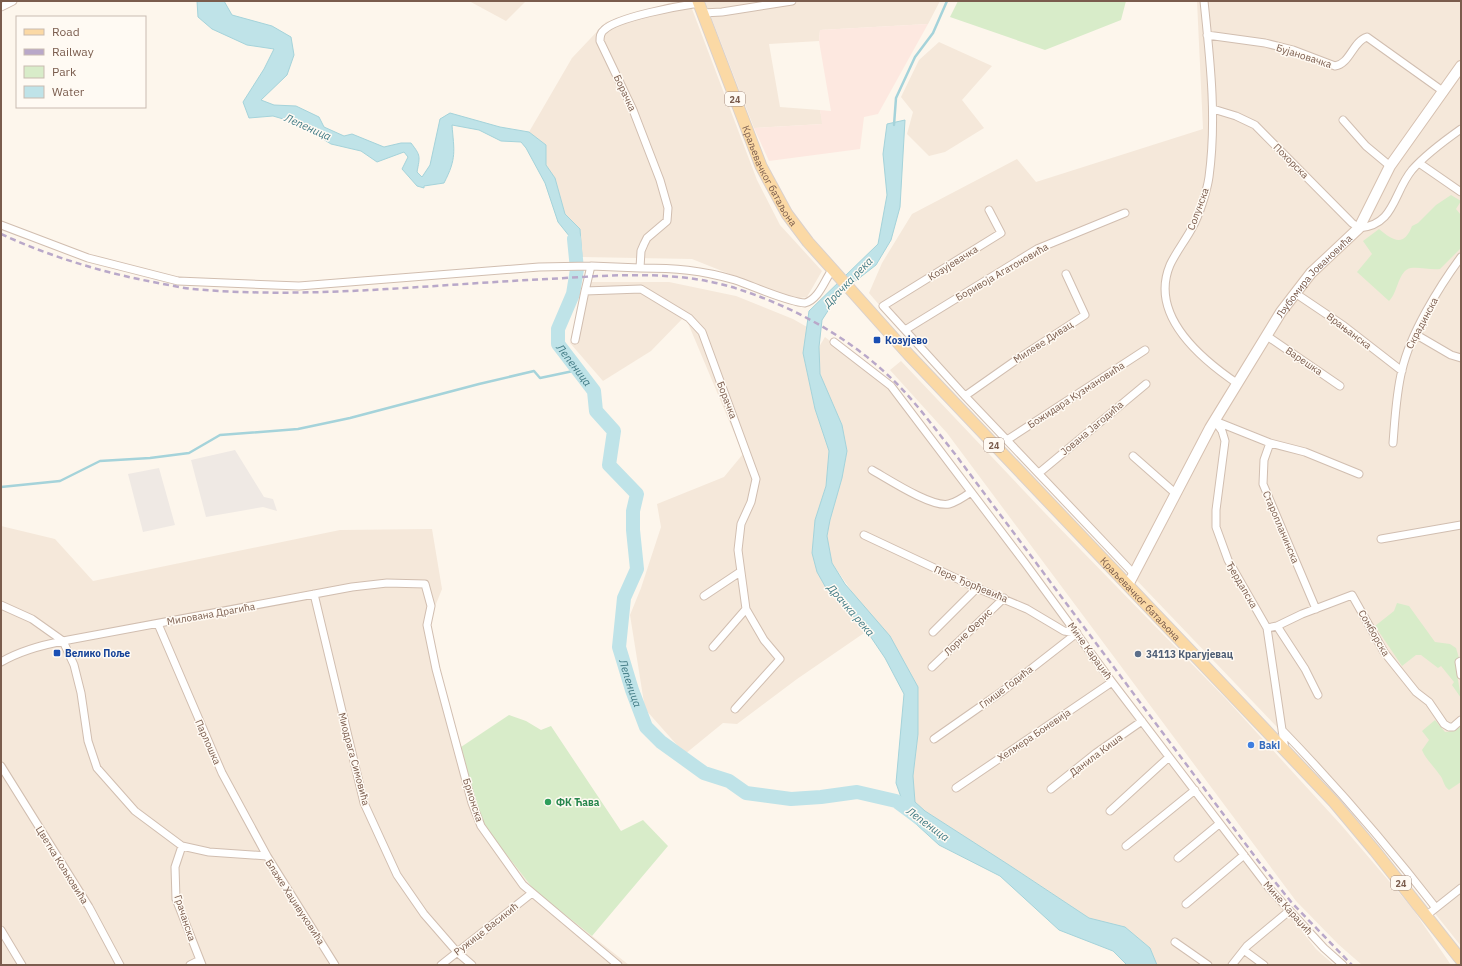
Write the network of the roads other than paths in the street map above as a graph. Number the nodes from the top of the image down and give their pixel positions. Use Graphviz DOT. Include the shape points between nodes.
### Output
graph roads {
  1 [pos="13,1"];
  2 [pos="792,1"];
  3 [pos="1204,1"];
  4 [pos="700,6"];
  5 [pos="1,7"];
  6 [pos="1207,35"];
  7 [pos="1461,66"];
  8 [pos="1444,92"];
  9 [pos="1213,109"];
  10 [pos="1343,120"];
  11 [pos="1461,129"];
  12 [pos="1419,163"];
  13 [pos="1390,166"];
  14 [pos="1461,192"];
  15 [pos="989,210"];
  16 [pos="1125,212"];
  17 [pos="1,225"];
  18 [pos="1359,228"];
  19 [pos="1461,257"];
  20 [pos="591,266"];
  21 [pos="640,268"];
  22 [pos="833,271"];
  23 [pos="1066,274"];
  24 [pos="585,291"];
  25 [pos="1295,293"];
  26 [pos="905,330"];
  27 [pos="1415,334"];
  28 [pos="1267,336"];
  29 [pos="575,340"];
  30 [pos="834,342"];
  31 [pos="1145,350"];
  32 [pos="1461,358"];
  33 [pos="1402,371"];
  34 [pos="1146,384"];
  35 [pos="1238,384"];
  36 [pos="1340,386"];
  37 [pos="965,396"];
  38 [pos="1215,421"];
  39 [pos="1007,440"];
  40 [pos="1270,443"];
  41 [pos="1393,443"];
  42 [pos="1133,456"];
  43 [pos="872,470"];
  44 [pos="1039,472"];
  45 [pos="1359,474"];
  46 [pos="971,492"];
  47 [pos="1175,493"];
  48 [pos="1461,525"];
  49 [pos="864,535"];
  50 [pos="1381,539"];
  51 [pos="740,572"];
  52 [pos="1134,574"];
  53 [pos="425,584"];
  54 [pos="1128,585"];
  55 [pos="977,588"];
  56 [pos="314,594"];
  57 [pos="704,596"];
  58 [pos="1004,598"];
  59 [pos="1,605"];
  60 [pos="746,609"];
  61 [pos="1316,609"];
  62 [pos="158,624"];
  63 [pos="1277,626"];
  64 [pos="1267,628"];
  65 [pos="933,632"];
  66 [pos="1077,633"];
  67 [pos="63,640"];
  68 [pos="713,647"];
  69 [pos="1461,661"];
  70 [pos="1,662"];
  71 [pos="932,667"];
  72 [pos="1461,675"];
  73 [pos="1112,682"];
  74 [pos="1318,695"];
  75 [pos="735,709"];
  76 [pos="1461,720"];
  77 [pos="1142,721"];
  78 [pos="1283,731"];
  79 [pos="934,739"];
  80 [pos="1285,750"];
  81 [pos="1169,757"];
  82 [pos="1,766"];
  83 [pos="956,788"];
  84 [pos="1051,790"];
  85 [pos="1195,790"];
  86 [pos="1110,811"];
  87 [pos="1219,824"];
  88 [pos="182,846"];
  89 [pos="1126,846"];
  90 [pos="1244,855"];
  91 [pos="267,856"];
  92 [pos="1178,858"];
  93 [pos="1461,888"];
  94 [pos="532,893"];
  95 [pos="1186,904"];
  96 [pos="1436,908"];
  97 [pos="1289,911"];
  98 [pos="1427,915"];
  99 [pos="1,930"];
  100 [pos="1175,942"];
  101 [pos="1245,951"];
  102 [pos="457,952"];
  103 [pos="1461,960"];
  104 [pos="201,962"];
  105 [pos="22,965"];
  106 [pos="120,965"];
  107 [pos="190,965"];
  108 [pos="335,965"];
  109 [pos="441,965"];
  110 [pos="472,965"];
  111 [pos="618,965"];
  112 [pos="1208,965"];
  113 [pos="1232,965"];
  114 [pos="1264,965"];
  115 [pos="1343,965"];
  1 -- 5 [label="street"];
  2 -- 4 [label="street" via="722,12"];
  3 -- 6 [label="street, Солунска"];
  4 -- 21 [label="street, Борачка" via="661,10 613,24 602,30 600,35 600,41 633,110 668,208 667,221 644,244"];
  4 -- 22 [label="main road, Краљевачког батаљона / 24" via="751,141 770,183 797,228"];
  6 -- 8 [label="street, Бујановачка" via="1265,43 1293,50 1335,66 1342,63 1367,37"];
  6 -- 9 [label="street, Солунска"];
  7 -- 8 [label="street, Љубомира Јовановића"];
  8 -- 13 [label="street, Љубомира Јовановића"];
  9 -- 18 [label="street, Похорска" via="1236,116 1255,126"];
  9 -- 35 [label="street, Солунска" via="1209,178 1195,222 1170,265 1166,277 1166,290 1174,322 1187,340 1201,355"];
  10 -- 13 [label="street" via="1366,146"];
  11 -- 12 [label="street"];
  12 -- 14 [label="street"];
  12 -- 18 [label="street" via="1404,181 1384,218 1372,226"];
  13 -- 18 [label="street, Љубомира Јовановића"];
  15 -- 26 [label="street, Козујевачка" via="1001,233 883,306"];
  16 -- 26 [label="street, Боривоја Агатоновића" via="1037,249"];
  17 -- 20 [label="street" via="88,258 178,281 299,286 570,265"];
  18 -- 25 [label="street, Љубомира Јовановића" via="1321,263"];
  19 -- 27 [label="street, Скрадинска"];
  20 -- 21 [label="street"];
  20 -- 24 [label="street"];
  21 -- 22 [label="street" via="686,269 701,272 735,280 801,303 810,302"];
  22 -- 54 [label="main road, Краљевачког батаљона / 24"];
  23 -- 37 [label="street, Милеве Дивац" via="1085,315"];
  24 -- 29 [label="street"];
  24 -- 51 [label="street, Борачка" via="641,290 690,318 702,332 756,479 751,502 741,524 738,550"];
  25 -- 28 [label="street, Љубомира Јовановића"];
  25 -- 33 [label="street, Врањанска" via="1344,326"];
  26 -- 37 [label="street"];
  27 -- 32 [label="street"];
  27 -- 33 [label="street, Скрадинска"];
  28 -- 35 [label="street, Љубомира Јовановића"];
  28 -- 36 [label="street, Варешка"];
  30 -- 46 [label="street, Мине Караџић" via="891,386"];
  31 -- 39 [label="street, Божидара Кузмановића"];
  33 -- 41 [label="street, Скрадинска"];
  34 -- 44 [label="street, Јована Јагодића"];
  35 -- 38 [label="street, Љубомира Јовановића"];
  37 -- 39 [label="street"];
  38 -- 40 [label="street"];
  38 -- 47 [label="street, Љубомира Јовановића"];
  38 -- 64 [label="street, Ђердапска" via="1225,441 1216,510 1217,532 1228,560"];
  39 -- 44 [label="street"];
  40 -- 45 [label="street" via="1305,452"];
  40 -- 61 [label="street, Старопланинска" via="1264,460 1263,484"];
  42 -- 47 [label="street"];
  43 -- 46 [label="street" via="938,505 950,504"];
  44 -- 52 [label="street"];
  46 -- 66 [label="street, Мине Караџић"];
  47 -- 52 [label="street, Љубомира Јовановића"];
  48 -- 50 [label="street"];
  49 -- 55 [label="street, Пере Ђорђевића"];
  51 -- 57 [label="street"];
  51 -- 60 [label="street, Борачка"];
  52 -- 54 [label="street, Љубомира Јовановића"];
  53 -- 56 [label="street, Милована Драгића" via="387,583"];
  53 -- 94 [label="street, Брионска" via="431,606 427,625 436,669 472,803 481,826 523,885"];
  54 -- 80 [label="main road, Краљевачког батаљона / 24"];
  55 -- 58 [label="street, Пере Ђорђевића"];
  55 -- 65 [label="street"];
  56 -- 62 [label="street, Милована Драгића"];
  56 -- 102 [label="street, Миодрага Симовића" via="364,804 397,875 424,914"];
  58 -- 66 [label="street, Пере Ђорђевића" via="1064,631"];
  58 -- 71 [label="street, Лорне Ферис"];
  59 -- 67 [label="street" via="32,619"];
  60 -- 68 [label="street"];
  60 -- 75 [label="street, Борачка" via="764,640 780,659"];
  61 -- 63 [label="street, Сомборска"];
  61 -- 76 [label="street, Сомборска" via="1352,595 1384,652 1416,692 1429,702 1444,724 1453,727"];
  62 -- 67 [label="street, Милована Драгића"];
  62 -- 91 [label="street, Парлошка" via="222,773"];
  63 -- 64 [label="street, Сомборска"];
  63 -- 74 [label="street" via="1302,663"];
  64 -- 78 [label="street, Ђердапска"];
  66 -- 73 [label="street, Мине Караџић"];
  66 -- 79 [label="street, Глише Годића" via="1004,690"];
  67 -- 70 [label="street, Милована Драгића" via="11,656"];
  67 -- 88 [label="street, Блаже Хаџивуковића" via="74,665 88,741 97,768 135,811"];
  69 -- 72 [label="street"];
  73 -- 77 [label="street, Мине Караџић"];
  73 -- 83 [label="street, Хелмера Боневија"];
  77 -- 81 [label="street, Мине Караџић"];
  77 -- 84 [label="street, Данила Киша" via="1096,753"];
  78 -- 80 [label="street, Ђердапска"];
  78 -- 96 [label="street" via="1337,787"];
  80 -- 98 [label="main road, Краљевачког батаљона / 24" via="1348,818"];
  81 -- 85 [label="street, Мине Караџић"];
  81 -- 86 [label="street"];
  82 -- 106 [label="street, Цветка Кољковића" via="88,907"];
  85 -- 87 [label="street, Мине Караџић"];
  85 -- 89 [label="street"];
  87 -- 90 [label="street, Мине Караџић"];
  87 -- 92 [label="street"];
  88 -- 91 [label="street, Блаже Хаџивуковића" via="209,852"];
  88 -- 104 [label="street, Грачанска" via="175,867 176,898"];
  90 -- 95 [label="street"];
  90 -- 97 [label="street, Мине Караџић"];
  91 -- 108 [label="street, Блаже Хаџивуковића"];
  93 -- 96 [label="street"];
  94 -- 102 [label="street, Ружице Васикић"];
  94 -- 111 [label="street, Брионска"];
  96 -- 98 [label="street"];
  97 -- 101 [label="street" via="1247,946"];
  97 -- 115 [label="street, Мине Караџић"];
  98 -- 103 [label="main road, Краљевачког батаљона / 24"];
  99 -- 105 [label="street"];
  100 -- 112 [label="street"];
  101 -- 113 [label="street"];
  101 -- 114 [label="street"];
  102 -- 109 [label="street, Ружице Васикић"];
  102 -- 110 [label="street, Миодрага Симовића"];
  104 -- 107 [label="street"];
}
